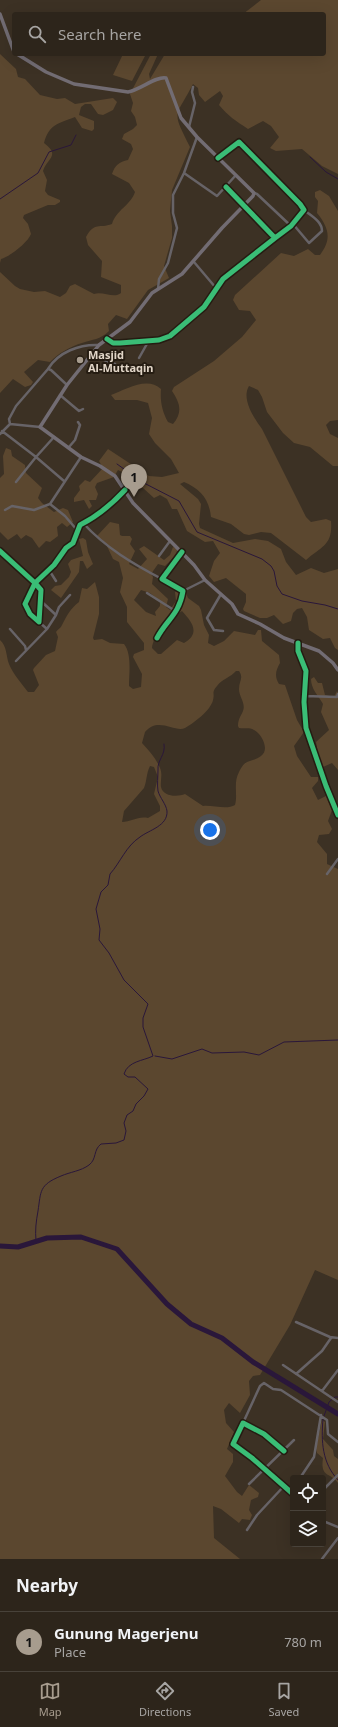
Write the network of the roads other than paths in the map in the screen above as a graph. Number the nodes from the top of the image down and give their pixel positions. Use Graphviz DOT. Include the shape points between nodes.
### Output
graph roads {
  1 [pos="0,14"];
  2 [pos="12,47"];
  3 [pos="20,56"];
  4 [pos="193,87"];
  5 [pos="189,128"];
  6 [pos="197,137"];
  7 [pos="218,158"];
  8 [pos="184,173"];
  9 [pos="236,174"];
  10 [pos="226,187"];
  11 [pos="254,193"];
  12 [pos="244,206"];
  13 [pos="304,210"];
  14 [pos="292,225"];
  15 [pos="275,238"];
  16 [pos="194,262"];
  17 [pos="216,288"];
  18 [pos="158,289"];
  19 [pos="107,339"];
  20 [pos="148,342"];
  21 [pos="99,345"];
  22 [pos="91,354"];
  23 [pos="139,358"];
  24 [pos="115,364"];
  25 [pos="48,369"];
  26 [pos="67,385"];
  27 [pos="60,395"];
  28 [pos="83,409"];
  29 [pos="78,422"];
  30 [pos="10,424"];
  31 [pos="40,427"];
  32 [pos="1,432"];
  33 [pos="54,437"];
  34 [pos="69,447"];
  35 [pos="36,457"];
  36 [pos="80,457"];
  37 [pos="16,482"];
  38 [pos="64,482"];
  39 [pos="125,490"];
  40 [pos="50,504"];
  41 [pos="5,510"];
  42 [pos="84,523"];
  43 [pos="78,530"];
  44 [pos="170,541"];
  45 [pos="0,551"];
  46 [pos="182,552"];
  47 [pos="160,556"];
  48 [pos="49,570"];
  49 [pos="162,579"];
  50 [pos="205,580"];
  51 [pos="56,581"];
  52 [pos="35,583"];
  53 [pos="183,591"];
  54 [pos="147,593"];
  55 [pos="221,594"];
  56 [pos="70,595"];
  57 [pos="42,602"];
  58 [pos="177,612"];
  59 [pos="56,615"];
  60 [pos="39,622"];
  61 [pos="10,629"];
  62 [pos="47,629"];
  63 [pos="223,631"];
  64 [pos="157,638"];
  65 [pos="298,643"];
  66 [pos="26,650"];
  67 [pos="16,661"];
  68 [pos="338,670"];
  69 [pos="338,694"];
  70 [pos="305,696"];
  71 [pos="338,815"];
  72 [pos="338,859"];
  73 [pos="327,874"];
  74 [pos="296,1322"];
  75 [pos="332,1338"];
  76 [pos="338,1338"];
  77 [pos="283,1365"];
  78 [pos="338,1370"];
  79 [pos="296,1374"];
  80 [pos="322,1391"];
  81 [pos="338,1402"];
  82 [pos="322,1417"];
  83 [pos="243,1423"];
  84 [pos="294,1440"];
  85 [pos="338,1442"];
  86 [pos="284,1450"];
  87 [pos="265,1470"];
  88 [pos="302,1475"];
  89 [pos="338,1475"];
  90 [pos="249,1484"];
  91 [pos="284,1486"];
  92 [pos="326,1487"];
  93 [pos="289,1491"];
  94 [pos="326,1523"];
  95 [pos="338,1527"];
  96 [pos="247,1530"];
  97 [pos="338,1538"];
  98 [pos="322,1559"];
  1 -- 2 [label="main road"];
  3 -- 5 [label="main road" via="46,72 80,85 128,92 159,78 166,78 180,117"];
  4 -- 5 [label="street" via="195,103"];
  5 -- 6 [label="main road"];
  6 -- 7 [label="main road"];
  6 -- 8 [label="street"];
  7 -- 9 [label="main road"];
  7 -- 13 [label="street" via="239,142"];
  8 -- 10 [label="street" via="217,196"];
  8 -- 18 [label="street" via="173,195 173,213 177,228 168,263 159,279"];
  9 -- 10 [label="street"];
  9 -- 11 [label="main road"];
  10 -- 12 [label="street"];
  11 -- 12 [label="main road"];
  11 -- 14 [label="street"];
  12 -- 15 [label="street"];
  12 -- 16 [label="main road"];
  13 -- 14 [label="street"];
  13 -- 14 [label="street" via="322,226 322,231 309,243"];
  14 -- 15 [label="street"];
  15 -- 17 [label="street" via="232,271"];
  16 -- 17 [label="street"];
  16 -- 18 [label="main road" via="179,277"];
  17 -- 20 [label="street" via="204,307 181,328 164,339"];
  18 -- 19 [label="main road" via="149,296 130,322"];
  19 -- 20 [label="street" via="115,343"];
  19 -- 21 [label="main road"];
  20 -- 23 [label="street"];
  21 -- 22 [label="main road"];
  21 -- 25 [label="street" via="86,345 66,353 56,359"];
  22 -- 24 [label="street"];
  22 -- 26 [label="main road"];
  25 -- 26 [label="street"];
  25 -- 30 [label="street" via="13,409 8,419"];
  26 -- 27 [label="main road"];
  27 -- 28 [label="street" via="79,411"];
  27 -- 31 [label="main road"];
  29 -- 34 [label="street" via="80,426 77,435"];
  30 -- 31 [label="street"];
  30 -- 32 [label="street"];
  31 -- 33 [label="main road"];
  32 -- 35 [label="street"];
  33 -- 34 [label="main road"];
  33 -- 35 [label="street"];
  34 -- 36 [label="main road"];
  35 -- 37 [label="street"];
  35 -- 38 [label="street"];
  36 -- 38 [label="street"];
  36 -- 39 [label="main road" via="115,476"];
  38 -- 40 [label="street"];
  39 -- 42 [label="street" via="102,512"];
  39 -- 44 [label="main road"];
  40 -- 41 [label="street" via="34,510 12,506"];
  40 -- 43 [label="street"];
  42 -- 43 [label="street"];
  42 -- 49 [label="street" via="116,553"];
  43 -- 48 [label="street" via="73,543"];
  44 -- 46 [label="main road"];
  44 -- 47 [label="street"];
  45 -- 52 [label="street"];
  46 -- 49 [label="street"];
  46 -- 50 [label="main road"];
  48 -- 51 [label="street"];
  48 -- 52 [label="street"];
  49 -- 53 [label="street"];
  50 -- 53 [label="street"];
  50 -- 55 [label="main road"];
  52 -- 57 [label="street" via="41,590"];
  52 -- 60 [label="street" via="25,604 30,614"];
  53 -- 58 [label="street"];
  54 -- 58 [label="street"];
  55 -- 63 [label="street" via="207,618 213,630"];
  55 -- 65 [label="main road" via="241,616"];
  56 -- 59 [label="street" via="59,607"];
  57 -- 59 [label="street"];
  57 -- 60 [label="street"];
  58 -- 64 [label="street"];
  59 -- 62 [label="street"];
  60 -- 62 [label="street"];
  61 -- 66 [label="street"];
  62 -- 66 [label="street" via="35,644"];
  65 -- 68 [label="main road" via="319,651"];
  65 -- 70 [label="street" via="298,651 306,672"];
  66 -- 67 [label="street"];
  69 -- 70 [label="street" via="332,698"];
  70 -- 71 [label="street" via="306,728"];
  72 -- 73 [label="street"];
  74 -- 75 [label="street"];
  75 -- 76 [label="street"];
  75 -- 79 [label="street" via="322,1351"];
  77 -- 79 [label="street"];
  78 -- 80 [label="street"];
  79 -- 80 [label="street"];
  80 -- 81 [label="street"];
  82 -- 83 [label="street" via="281,1390 262,1383"];
  82 -- 85 [label="street" via="328,1422 328,1434"];
  82 -- 88 [label="street" via="314,1457"];
  83 -- 86 [label="street" via="264,1434"];
  83 -- 87 [label="street" via="233,1444"];
  84 -- 86 [label="street"];
  86 -- 87 [label="street"];
  87 -- 90 [label="street"];
  87 -- 91 [label="street"];
  89 -- 92 [label="street"];
  91 -- 93 [label="street"];
  91 -- 96 [label="street" via="257,1515"];
  94 -- 95 [label="street"];
  97 -- 98 [label="street"];
}
